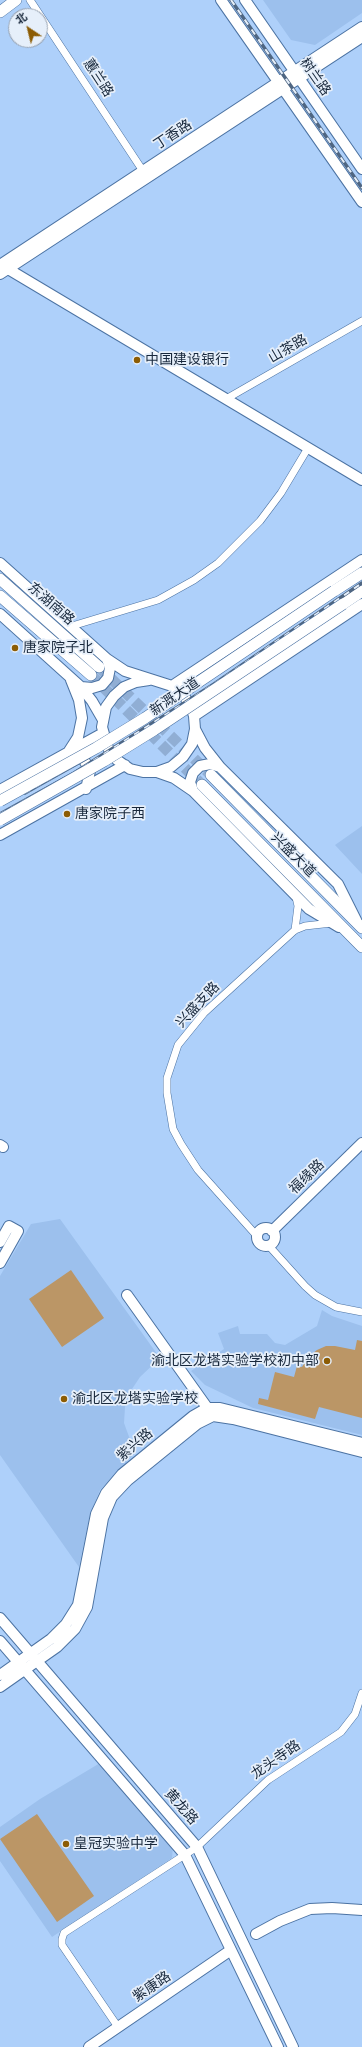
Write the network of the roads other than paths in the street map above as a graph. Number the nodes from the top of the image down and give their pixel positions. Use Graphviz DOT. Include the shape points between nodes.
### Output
graph roads {
  1 [pos="12,0"];
  2 [pos="16,0"];
  3 [pos="30,0"];
  4 [pos="221,0"];
  5 [pos="245,0"];
  6 [pos="0,6"];
  7 [pos="0,12"];
  8 [pos="362,27"];
  9 [pos="362,37"];
  10 [pos="296,75"];
  11 [pos="281,85"];
  12 [pos="362,169"];
  13 [pos="143,171"];
  14 [pos="362,202"];
  15 [pos="2,268"];
  16 [pos="362,321"];
  17 [pos="226,399"];
  18 [pos="308,448"];
  19 [pos="362,480"];
  20 [pos="362,560"];
  21 [pos="0,564"];
  22 [pos="362,573"];
  23 [pos="0,579"];
  24 [pos="362,591"];
  25 [pos="0,596"];
  26 [pos="362,604"];
  27 [pos="0,614"];
  28 [pos="72,626"];
  29 [pos="213,660"];
  30 [pos="103,663"];
  31 [pos="91,675"];
  32 [pos="69,676"];
  33 [pos="149,680"];
  34 [pos="172,686"];
  35 [pos="81,687"];
  36 [pos="234,689"];
  37 [pos="194,716"];
  38 [pos="103,720"];
  39 [pos="195,728"];
  40 [pos="103,733"];
  41 [pos="66,754"];
  42 [pos="125,765"];
  43 [pos="220,766"];
  44 [pos="157,772"];
  45 [pos="211,775"];
  46 [pos="86,788"];
  47 [pos="198,788"];
  48 [pos="0,790"];
  49 [pos="0,801"];
  50 [pos="0,820"];
  51 [pos="0,835"];
  52 [pos="296,896"];
  53 [pos="333,923"];
  54 [pos="360,926"];
  55 [pos="295,930"];
  56 [pos="347,932"];
  57 [pos="362,947"];
  58 [pos="362,1143"];
  59 [pos="272,1231"];
  60 [pos="257,1236"];
  61 [pos="0,1242"];
  62 [pos="269,1246"];
  63 [pos="0,1263"];
  64 [pos="127,1295"];
  65 [pos="362,1312"];
  66 [pos="210,1412"];
  67 [pos="362,1443"];
  68 [pos="362,1452"];
  69 [pos="0,1618"];
  70 [pos="0,1641"];
  71 [pos="7,1650"];
  72 [pos="33,1657"];
  73 [pos="21,1666"];
  74 [pos="2,1674"];
  75 [pos="0,1687"];
  76 [pos="362,1693"];
  77 [pos="197,1847"];
  78 [pos="185,1855"];
  79 [pos="362,1910"];
  80 [pos="237,1930"];
  81 [pos="256,1934"];
  82 [pos="231,1950"];
  83 [pos="248,1953"];
  84 [pos="118,2027"];
  85 [pos="89,2047"];
  86 [pos="278,2047"];
  87 [pos="293,2047"];
  1 -- 6 [label="main road"];
  2 -- 7 [label="main road"];
  3 -- 13 [label="street, 蕙兰路"];
  4 -- 11 [label="street"];
  5 -- 10 [label="street, 树兰路"];
  8 -- 10 [label="street, 丁香路"];
  9 -- 10 [label="street, 丁香路"];
  10 -- 11 [label="street, 丁香路"];
  10 -- 12 [label="street, 树兰路"];
  11 -- 13 [label="street, 丁香路"];
  11 -- 14 [label="street"];
  11 -- 15 [label="street, 丁香路"];
  13 -- 15 [label="street, 丁香路"];
  15 -- 17 [label="street"];
  16 -- 17 [label="street, 山茶路"];
  17 -- 18 [label="street"];
  18 -- 19 [label="street"];
  18 -- 28 [label="street" via="281,493 260,521 218,563 158,600"];
  20 -- 29 [label="street, 新溉大道"];
  21 -- 28 [label="street"];
  22 -- 49 [label="main road, 新溉大道, bridge" via="145,718"];
  23 -- 30 [label="main road, 东湖南路"];
  24 -- 50 [label="main road, 新溉大道, bridge" via="154,730"];
  25 -- 31 [label="main road, 东湖南路"];
  26 -- 36 [label="street, 新溉大道"];
  27 -- 32 [label="street"];
  28 -- 30 [label="street"];
  29 -- 34 [label="street, 新溉大道"];
  29 -- 36 [label="street" via="208,670 208,680 214,688 224,691"];
  30 -- 33 [label="street"];
  30 -- 35 [label="street" via="110,668 108,678 102,685 92,688"];
  32 -- 35 [label="street"];
  32 -- 41 [label="street" via="79,700 82,718 78,737"];
  33 -- 34 [label="street"];
  33 -- 38 [label="street" via="124,687 106,707"];
  34 -- 37 [label="street" via="190,704"];
  35 -- 38 [label="street"];
  36 -- 37 [label="street, 新溉大道"];
  37 -- 39 [label="street"];
  38 -- 40 [label="street"];
  39 -- 43 [label="street" via="205,748"];
  39 -- 44 [label="street" via="192,744 183,757 171,767"];
  40 -- 41 [label="street"];
  40 -- 42 [label="street" via="108,748 117,760"];
  41 -- 46 [label="street" via="76,755 84,760 90,771"];
  41 -- 48 [label="street"];
  42 -- 44 [label="street" via="143,772"];
  42 -- 46 [label="street"];
  43 -- 47 [label="street" via="200,766 193,773 190,782"];
  43 -- 54 [label="street" via="338,884"];
  44 -- 47 [label="street"];
  45 -- 54 [label="main road, 兴盛大道"];
  46 -- 51 [label="street"];
  47 -- 52 [label="street"];
  47 -- 56 [label="main road, 兴盛大道"];
  52 -- 53 [label="street" via="309,909"];
  52 -- 55 [label="street" via="298,913"];
  53 -- 55 [label="street" via="305,926"];
  53 -- 56 [label="street"];
  55 -- 60 [label="street, 兴盛支路" via="204,1013 191,1028 178,1045 167,1078 171,1116 181,1144 198,1170"];
  56 -- 57 [label="main road, 兴盛大道"];
  58 -- 59 [label="street, 福缘路"];
  59 -- 60 [label="street, 福缘路" via="264,1228"];
  59 -- 62 [label="street" via="275,1238"];
  60 -- 62 [label="street" via="262,1245"];
  61 -- 63 [label="street" via="9,1226 18,1231"];
  62 -- 65 [label="street" via="315,1295 336,1307"];
  64 -- 66 [label="street"];
  66 -- 67 [label="street" via="220,1408"];
  66 -- 68 [label="street"];
  66 -- 72 [label="street, 紫兴路" via="193,1416 122,1474 106,1493 96,1514 78,1605 66,1624"];
  69 -- 72 [label="street, 黄龙路"];
  70 -- 71 [label="street, 黄龙路"];
  71 -- 73 [label="street, 黄龙路"];
  71 -- 74 [label="street" via="8,1661"];
  72 -- 73 [label="street, 紫兴路"];
  72 -- 77 [label="street, 黄龙路"];
  73 -- 74 [label="street"];
  73 -- 75 [label="street"];
  73 -- 78 [label="street, 黄龙路"];
  76 -- 77 [label="street, 龙头寺路" via="355,1714 341,1732 268,1780"];
  77 -- 78 [label="street, 龙头寺路"];
  77 -- 80 [label="street, 黄龙路"];
  78 -- 82 [label="street, 黄龙路"];
  78 -- 84 [label="street, 龙头寺路" via="64,1933 62,1944"];
  79 -- 81 [label="street" via="310,1909"];
  80 -- 81 [label="street"];
  80 -- 83 [label="street, 黄龙路"];
  81 -- 83 [label="street"];
  82 -- 84 [label="street, 紫康路"];
  82 -- 86 [label="street, 黄龙路"];
  83 -- 87 [label="street, 黄龙路"];
  84 -- 85 [label="street, 紫康路"];
}
